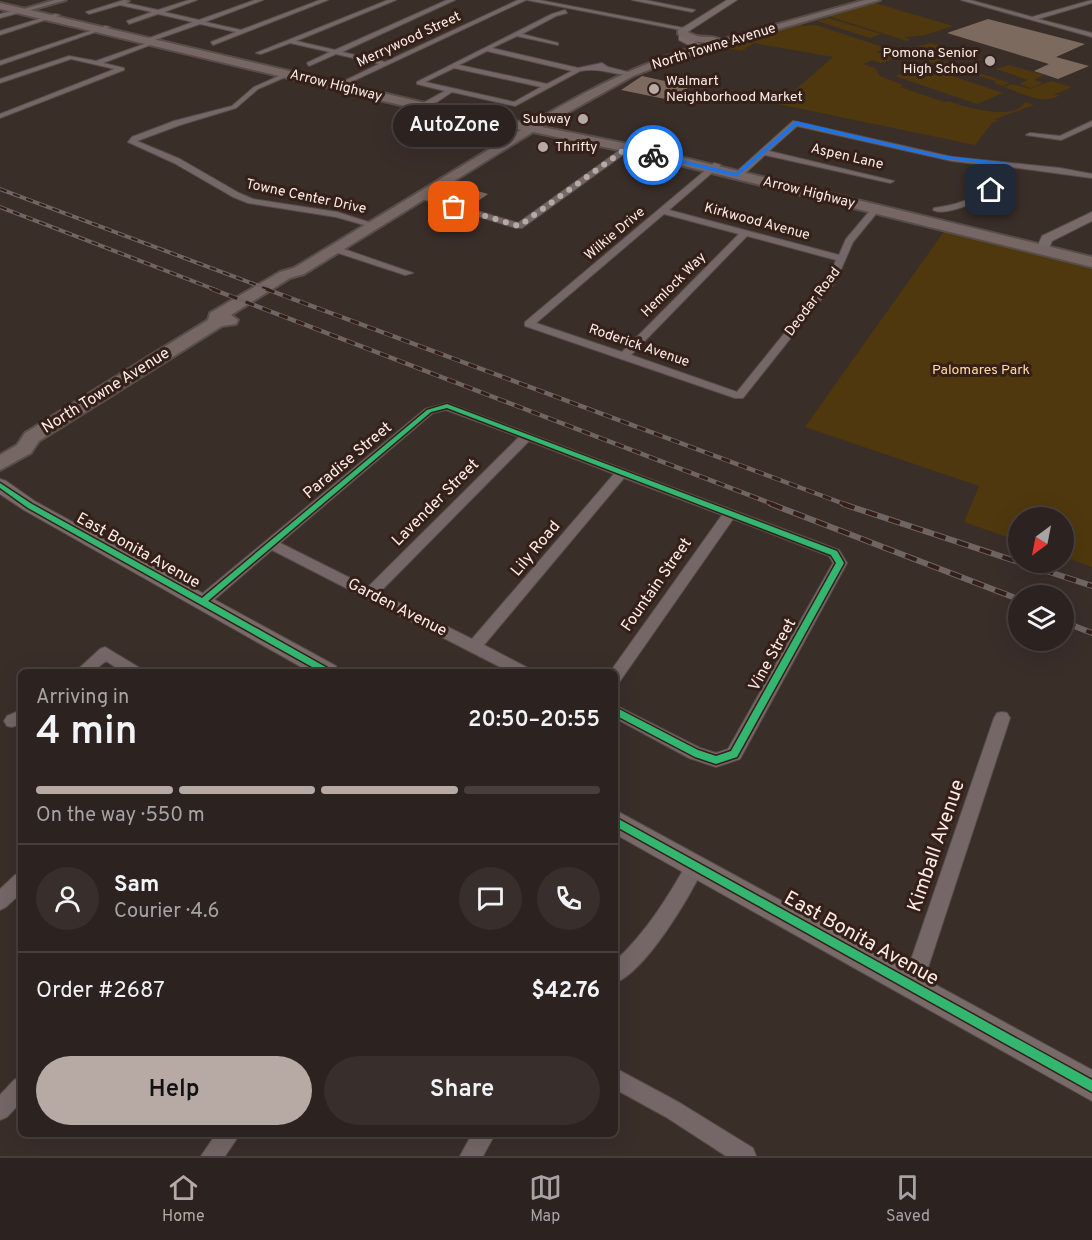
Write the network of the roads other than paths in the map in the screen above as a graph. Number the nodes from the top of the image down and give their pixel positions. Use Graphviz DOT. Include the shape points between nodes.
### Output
graph roads {
  1 [pos="63,0"];
  2 [pos="129,0"];
  3 [pos="194,0"];
  4 [pos="260,0"];
  5 [pos="325,0"];
  6 [pos="393,0"];
  7 [pos="452,0"];
  8 [pos="523,0"];
  9 [pos="530,0"];
  10 [pos="635,0"];
  11 [pos="733,0"];
  12 [pos="863,0"];
  13 [pos="875,0"];
  14 [pos="964,0"];
  15 [pos="992,0"];
  16 [pos="650,1"];
  17 [pos="1092,1"];
  18 [pos="119,3"];
  19 [pos="0,4"];
  20 [pos="977,4"];
  21 [pos="639,7"];
  22 [pos="24,10"];
  23 [pos="692,10"];
  24 [pos="89,12"];
  25 [pos="158,12"];
  26 [pos="565,12"];
  27 [pos="630,12"];
  28 [pos="0,16"];
  29 [pos="53,16"];
  30 [pos="621,17"];
  31 [pos="1032,19"];
  32 [pos="543,21"];
  33 [pos="129,22"];
  34 [pos="199,22"];
  35 [pos="556,23"];
  36 [pos="103,28"];
  37 [pos="684,31"];
  38 [pos="242,32"];
  39 [pos="0,33"];
  40 [pos="516,34"];
  41 [pos="1091,35"];
  42 [pos="154,40"];
  43 [pos="717,40"];
  44 [pos="290,41"];
  45 [pos="213,42"];
  46 [pos="556,45"];
  47 [pos="698,47"];
  48 [pos="487,50"];
  49 [pos="337,52"];
  50 [pos="259,53"];
  51 [pos="0,63"];
  52 [pos="101,63"];
  53 [pos="309,64"];
  54 [pos="386,64"];
  55 [pos="454,66"];
  56 [pos="578,70"];
  57 [pos="626,73"];
  58 [pos="288,74"];
  59 [pos="0,81"];
  60 [pos="341,85"];
  61 [pos="546,86"];
  62 [pos="451,90"];
  63 [pos="426,103"];
  64 [pos="0,116"];
  65 [pos="1081,116"];
  66 [pos="1092,121"];
  67 [pos="533,127"];
  68 [pos="1030,135"];
  69 [pos="630,146"];
  70 [pos="763,152"];
  71 [pos="1007,164"];
  72 [pos="715,167"];
  73 [pos="739,173"];
  74 [pos="1092,176"];
  75 [pos="890,181"];
  76 [pos="420,196"];
  77 [pos="878,206"];
  78 [pos="937,210"];
  79 [pos="664,211"];
  80 [pos="1092,216"];
  81 [pos="372,226"];
  82 [pos="745,232"];
  83 [pos="1043,247"];
  84 [pos="335,249"];
  85 [pos="1092,255"];
  86 [pos="843,259"];
  87 [pos="1092,262"];
  88 [pos="408,273"];
  89 [pos="529,324"];
  90 [pos="623,357"];
  91 [pos="739,396"];
  92 [pos="526,436"];
  93 [pos="32,437"];
  94 [pos="0,451"];
  95 [pos="0,464"];
  96 [pos="622,472"];
  97 [pos="0,485"];
  98 [pos="730,514"];
  99 [pos="270,544"];
  100 [pos="369,594"];
  101 [pos="202,602"];
  102 [pos="474,647"];
  103 [pos="86,669"];
  104 [pos="130,669"];
  105 [pos="323,669"];
  106 [pos="517,669"];
  107 [pos="618,673"];
  108 [pos="618,713"];
  109 [pos="1002,718"];
  110 [pos="618,823"];
  111 [pos="695,866"];
  112 [pos="18,884"];
  113 [pos="0,901"];
  114 [pos="618,971"];
  115 [pos="912,986"];
  116 [pos="618,1080"];
  117 [pos="1092,1086"];
  118 [pos="18,1090"];
  119 [pos="0,1110"];
  120 [pos="227,1137"];
  121 [pos="482,1137"];
  122 [pos="212,1156"];
  123 [pos="471,1156"];
  124 [pos="745,1156"];
  1 -- 22 [label="street"];
  2 -- 18 [label="street"];
  3 -- 25 [label="street"];
  4 -- 34 [label="street"];
  5 -- 38 [label="street"];
  6 -- 44 [label="street"];
  7 -- 49 [label="street"];
  8 -- 54 [label="street, Merrywood Street"];
  9 -- 30 [label="street"];
  10 -- 16 [label="street"];
  11 -- 37 [label="main road"];
  12 -- 43 [label="main road, North Towne Avenue"];
  13 -- 47 [label="main road, North Towne Avenue"];
  14 -- 20 [label="street"];
  15 -- 20 [label="street"];
  16 -- 21 [label="street"];
  16 -- 23 [label="street"];
  17 -- 31 [label="street"];
  18 -- 24 [label="street"];
  18 -- 25 [label="street"];
  19 -- 22 [label="main road, Arrow Highway"];
  20 -- 31 [label="street"];
  22 -- 28 [label="street"];
  22 -- 29 [label="main road, Arrow Highway"];
  25 -- 33 [label="street"];
  25 -- 34 [label="street"];
  26 -- 32 [label="street"];
  27 -- 30 [label="street"];
  29 -- 36 [label="main road, Arrow Highway"];
  29 -- 39 [label="street"];
  30 -- 37 [label="street"];
  31 -- 41 [label="street"];
  32 -- 35 [label="street"];
  32 -- 40 [label="street"];
  34 -- 38 [label="street"];
  34 -- 42 [label="street"];
  36 -- 42 [label="main road, Arrow Highway"];
  36 -- 51 [label="street"];
  37 -- 43 [label="main road" via="695,39"];
  37 -- 47 [label="main road" via="682,38"];
  38 -- 45 [label="street"];
  40 -- 46 [label="street"];
  40 -- 48 [label="street"];
  42 -- 52 [label="street" via="155,45"];
  42 -- 58 [label="main road, Arrow Highway"];
  42 -- 60 [label="main road, Arrow Highway"];
  43 -- 47 [label="main road, North Towne Avenue"];
  44 -- 49 [label="street"];
  44 -- 50 [label="street"];
  47 -- 57 [label="main road, North Towne Avenue" via="657,57"];
  48 -- 55 [label="street"];
  48 -- 56 [label="street"];
  49 -- 53 [label="street"];
  49 -- 54 [label="street"];
  52 -- 59 [label="street" via="71,57"];
  52 -- 64 [label="street" via="122,69"];
  54 -- 60 [label="street, Merrywood Street"];
  55 -- 61 [label="street"];
  55 -- 62 [label="street" via="418,82"];
  56 -- 57 [label="street" via="605,68"];
  56 -- 61 [label="street"];
  57 -- 67 [label="main road, North Towne Avenue"];
  58 -- 60 [label="main road, Arrow Highway"];
  58 -- 81 [label="street, Towne Center Drive" via="256,88 234,107 177,123 132,142 251,201 337,215"];
  60 -- 63 [label="main road, Arrow Highway"];
  60 -- 67 [label="main road, Arrow Highway"];
  61 -- 62 [label="street" via="515,104"];
  62 -- 63 [label="street"];
  63 -- 67 [label="main road, Arrow Highway"];
  65 -- 66 [label="street"];
  66 -- 68 [label="street" via="1061,138"];
  67 -- 69 [label="main road, Arrow Highway"];
  67 -- 76 [label="main road, North Towne Avenue"];
  69 -- 72 [label="main road, Arrow Highway"];
  69 -- 76 [label="street" via="519,226"];
  70 -- 71 [label="street" via="796,123 939,157"];
  70 -- 73 [label="street"];
  70 -- 75 [label="street, Aspen Lane"];
  71 -- 74 [label="street"];
  71 -- 78 [label="street" via="1005,177 996,187"];
  72 -- 73 [label="main road, Arrow Highway"];
  72 -- 79 [label="street, Wilkie Drive"];
  73 -- 77 [label="main road, Arrow Highway"];
  76 -- 81 [label="main road, North Towne Avenue"];
  77 -- 83 [label="main road, Arrow Highway"];
  77 -- 86 [label="street, Deodar Road" via="849,241"];
  79 -- 82 [label="street, Kirkwood Avenue"];
  79 -- 89 [label="street, Wilkie Drive"];
  80 -- 83 [label="main road" via="1048,238"];
  81 -- 84 [label="main road, North Towne Avenue"];
  82 -- 86 [label="street, Kirkwood Avenue"];
  82 -- 90 [label="street, Hemlock Way"];
  83 -- 85 [label="main road, Arrow Highway"];
  83 -- 87 [label="main road, Arrow Highway"];
  84 -- 88 [label="street"];
  84 -- 93 [label="main road, North Towne Avenue" via="299,271 298,278 228,321 217,322"];
  86 -- 91 [label="street, Deodar Road" via="833,279"];
  89 -- 90 [label="street, Roderick Avenue"];
  90 -- 91 [label="street, Roderick Avenue"];
  92 -- 96 [label="street"];
  92 -- 99 [label="street, Paradise Street" via="447,405 429,411"];
  92 -- 100 [label="street, Lavender Street"];
  93 -- 94 [label="main road"];
  93 -- 95 [label="main road, North Towne Avenue" via="24,449"];
  96 -- 98 [label="street"];
  96 -- 102 [label="street, Lily Road"];
  97 -- 101 [label="main road, East Bonita Avenue" via="30,506"];
  98 -- 107 [label="street, Fountain Street"];
  98 -- 108 [label="street, Vine Street" via="834,553 840,563 734,754 716,760 695,753"];
  99 -- 100 [label="street, Garden Avenue"];
  99 -- 101 [label="street, Paradise Street"];
  100 -- 102 [label="street, Garden Avenue"];
  101 -- 105 [label="main road, East Bonita Avenue"];
  102 -- 106 [label="street, Garden Avenue"];
  103 -- 104 [label="street" via="105,653"];
  109 -- 115 [label="street, Kimball Avenue"];
  110 -- 111 [label="main road, East Bonita Avenue"];
  111 -- 114 [label="street" via="658,927"];
  111 -- 115 [label="main road, East Bonita Avenue"];
  112 -- 113 [label="street"];
  115 -- 117 [label="main road, East Bonita Avenue"];
  116 -- 124 [label="street"];
  118 -- 119 [label="street"];
  120 -- 122 [label="street"];
  121 -- 123 [label="street"];
}
